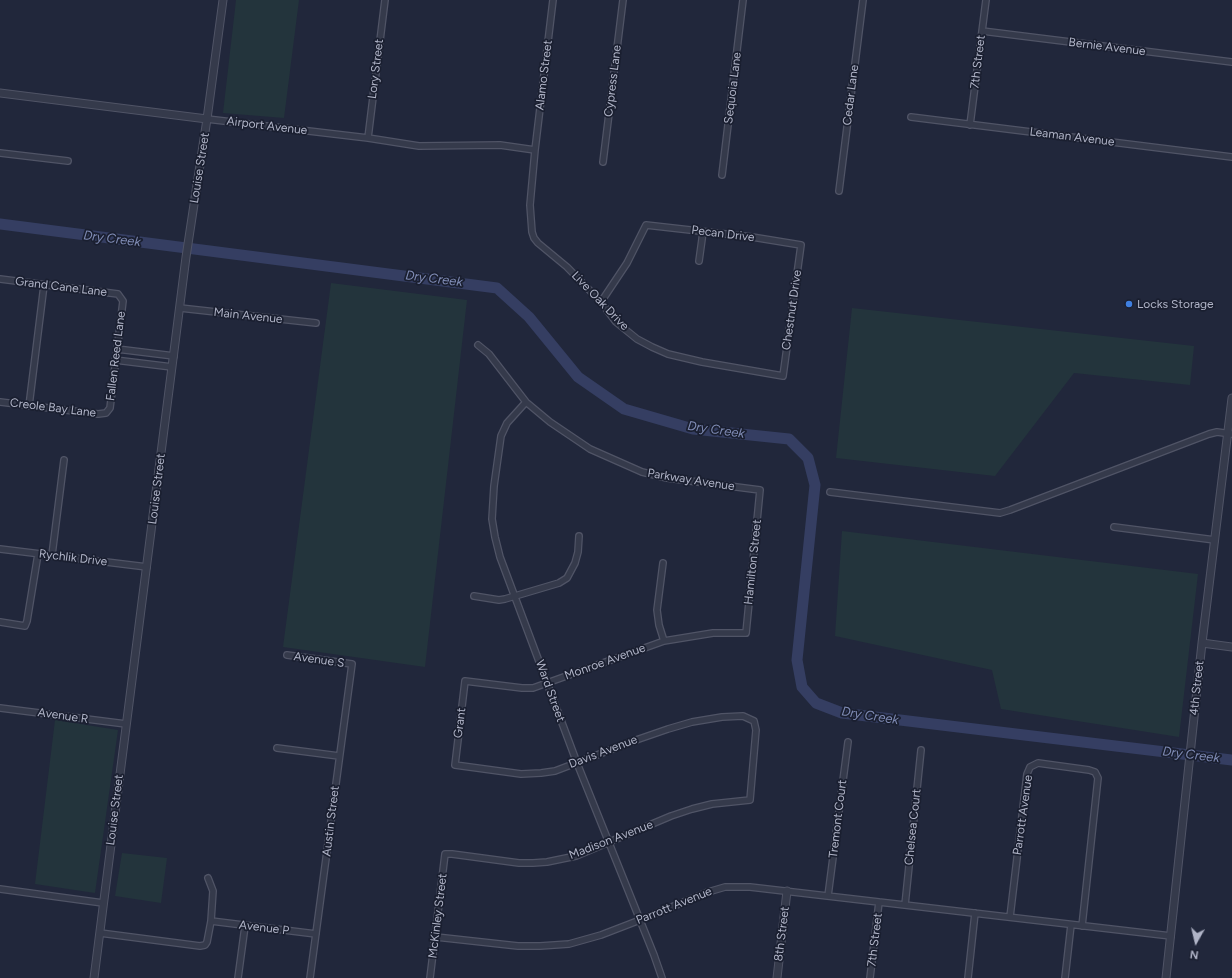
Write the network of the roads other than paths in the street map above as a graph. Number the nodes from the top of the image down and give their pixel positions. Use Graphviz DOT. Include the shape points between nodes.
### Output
graph roads {
  1 [pos="223,0"];
  2 [pos="385,0"];
  3 [pos="553,0"];
  4 [pos="623,0"];
  5 [pos="743,0"];
  6 [pos="863,0"];
  7 [pos="986,0"];
  8 [pos="982,31"];
  9 [pos="1232,62"];
  10 [pos="0,93"];
  11 [pos="911,117"];
  12 [pos="207,119"];
  13 [pos="970,125"];
  14 [pos="368,138"];
  15 [pos="535,150"];
  16 [pos="0,152"];
  17 [pos="1232,157"];
  18 [pos="68,161"];
  19 [pos="603,162"];
  20 [pos="722,175"];
  21 [pos="839,191"];
  22 [pos="703,232"];
  23 [pos="801,245"];
  24 [pos="699,261"];
  25 [pos="0,279"];
  26 [pos="44,285"];
  27 [pos="121,297"];
  28 [pos="601,302"];
  29 [pos="180,308"];
  30 [pos="316,323"];
  31 [pos="478,345"];
  32 [pos="117,349"];
  33 [pos="174,356"];
  34 [pos="116,360"];
  35 [pos="172,367"];
  36 [pos="783,376"];
  37 [pos="1232,398"];
  38 [pos="0,402"];
  39 [pos="526,402"];
  40 [pos="29,406"];
  41 [pos="106,414"];
  42 [pos="1230,434"];
  43 [pos="64,460"];
  44 [pos="760,490"];
  45 [pos="830,492"];
  46 [pos="1114,527"];
  47 [pos="579,536"];
  48 [pos="1215,540"];
  49 [pos="0,549"];
  50 [pos="38,554"];
  51 [pos="52,555"];
  52 [pos="663,563"];
  53 [pos="147,567"];
  54 [pos="474,596"];
  55 [pos="515,597"];
  56 [pos="0,622"];
  57 [pos="746,633"];
  58 [pos="664,641"];
  59 [pos="1202,643"];
  60 [pos="1232,647"];
  61 [pos="287,655"];
  62 [pos="352,664"];
  63 [pos="466,681"];
  64 [pos="548,683"];
  65 [pos="0,708"];
  66 [pos="126,724"];
  67 [pos="848,742"];
  68 [pos="277,748"];
  69 [pos="922,750"];
  70 [pos="339,756"];
  71 [pos="577,763"];
  72 [pos="455,765"];
  73 [pos="750,800"];
  74 [pos="609,843"];
  75 [pos="445,854"];
  76 [pos="208,878"];
  77 [pos="0,889"];
  78 [pos="787,891"];
  79 [pos="828,896"];
  80 [pos="880,902"];
  81 [pos="103,903"];
  82 [pos="905,905"];
  83 [pos="975,913"];
  84 [pos="1010,917"];
  85 [pos="640,920"];
  86 [pos="211,921"];
  87 [pos="1071,924"];
  88 [pos="245,926"];
  89 [pos="1082,926"];
  90 [pos="100,932"];
  91 [pos="316,934"];
  92 [pos="436,936"];
  93 [pos="1171,936"];
  94 [pos="94,978"];
  95 [pos="238,978"];
  96 [pos="310,978"];
  97 [pos="430,978"];
  98 [pos="662,978"];
  99 [pos="777,978"];
  100 [pos="870,978"];
  101 [pos="968,978"];
  102 [pos="1065,978"];
  103 [pos="1166,978"];
  1 -- 12 [label="street, Louise Street"];
  2 -- 14 [label="street, Lory Street"];
  3 -- 15 [label="street, Alamo Street"];
  4 -- 19 [label="street, Cypress Lane"];
  5 -- 20 [label="street, Sequoia Lane"];
  6 -- 21 [label="street, Cedar Lane"];
  7 -- 8 [label="street, 7th Street"];
  8 -- 9 [label="street, Bernie Avenue"];
  8 -- 13 [label="street, 7th Street"];
  10 -- 12 [label="street, Airport Avenue"];
  11 -- 13 [label="street, Leaman Avenue"];
  12 -- 14 [label="street, Airport Avenue"];
  12 -- 29 [label="street, Louise Street"];
  13 -- 17 [label="street, Leaman Avenue"];
  14 -- 15 [label="street, Airport Avenue" via="419,146 500,145"];
  15 -- 28 [label="street, Live Oak Drive" via="530,205 534,238"];
  16 -- 18 [label="street"];
  22 -- 23 [label="street, Pecan Drive"];
  22 -- 24 [label="street"];
  22 -- 28 [label="street, Pecan Drive" via="646,225 627,263"];
  23 -- 36 [label="street, Chestnut Drive"];
  25 -- 26 [label="street, Grand Cane Lane"];
  26 -- 27 [label="street, Grand Cane Lane" via="118,294"];
  26 -- 40 [label="street"];
  27 -- 32 [label="street, Fallen Reed Lane" via="123,300"];
  28 -- 36 [label="street, Live Oak Drive" via="616,322 637,338 668,354"];
  29 -- 30 [label="street, Main Avenue"];
  29 -- 33 [label="street, Louise Street"];
  31 -- 39 [label="street, Parkway Avenue" via="489,354"];
  32 -- 33 [label="street"];
  32 -- 34 [label="street, Fallen Reed Lane"];
  33 -- 35 [label="street, Louise Street"];
  34 -- 35 [label="street"];
  34 -- 41 [label="street, Fallen Reed Lane" via="110,408"];
  35 -- 53 [label="street, Louise Street"];
  37 -- 42 [label="street, 4th Street"];
  38 -- 40 [label="street, Creole Bay Lane"];
  39 -- 44 [label="street, Parkway Avenue" via="590,449 642,472 679,480"];
  39 -- 55 [label="street, Ward Street" via="507,423 501,436 492,519 500,557"];
  40 -- 41 [label="street, Creole Bay Lane"];
  42 -- 45 [label="street" via="1209,434 1000,513"];
  42 -- 48 [label="street, 4th Street"];
  43 -- 51 [label="street"];
  44 -- 57 [label="street, Hamilton Street"];
  46 -- 48 [label="street"];
  47 -- 55 [label="street" via="578,552 567,578"];
  48 -- 59 [label="street, 4th Street"];
  49 -- 50 [label="street, Rychlik Drive"];
  50 -- 51 [label="street, Rychlik Drive"];
  50 -- 56 [label="street" via="25,626"];
  51 -- 53 [label="street, Rychlik Drive"];
  52 -- 58 [label="street" via="657,610"];
  53 -- 66 [label="street, Louise Street"];
  54 -- 55 [label="street" via="499,600"];
  55 -- 64 [label="street, Ward Street"];
  57 -- 58 [label="street, Monroe Avenue" via="713,633"];
  58 -- 64 [label="street, Monroe Avenue"];
  59 -- 60 [label="street"];
  59 -- 93 [label="street, 4th Street"];
  61 -- 62 [label="street, Avenue S"];
  62 -- 70 [label="street, Austin Street"];
  63 -- 64 [label="street, Monroe Avenue" via="522,688 533,688"];
  63 -- 72 [label="street, Grant"];
  64 -- 71 [label="street, Ward Street"];
  65 -- 66 [label="street, Avenue R"];
  66 -- 81 [label="street, Louise Street"];
  67 -- 79 [label="street, Tremont Court"];
  68 -- 70 [label="street"];
  69 -- 82 [label="street, Chelsea Court"];
  70 -- 91 [label="street, Austin Street"];
  71 -- 72 [label="street, Davis Avenue" via="555,771 532,774"];
  71 -- 73 [label="street, Davis Avenue" via="692,722 743,716 754,722 756,730"];
  71 -- 74 [label="street, Ward Street"];
  73 -- 74 [label="street, Madison Avenue" via="692,809"];
  74 -- 75 [label="street, Madison Avenue" via="576,856 533,863"];
  74 -- 85 [label="street, Ward Street"];
  75 -- 92 [label="street, McKinley Street"];
  76 -- 86 [label="street" via="214,891"];
  77 -- 81 [label="street"];
  78 -- 79 [label="street, Parrott Avenue"];
  78 -- 85 [label="street, Parrott Avenue" via="750,886 725,887"];
  78 -- 99 [label="street, 8th Street"];
  79 -- 80 [label="street, Parrott Avenue"];
  80 -- 82 [label="street, Parrott Avenue"];
  80 -- 100 [label="street, 7th Street"];
  81 -- 90 [label="street, Louise Street"];
  82 -- 83 [label="street, Parrott Avenue"];
  83 -- 84 [label="street, Parrott Avenue"];
  83 -- 101 [label="street"];
  84 -- 87 [label="street, Parrott Avenue"];
  84 -- 89 [label="street, Parrott Avenue" via="1027,774 1030,767 1038,763 1089,770 1095,772 1098,778"];
  85 -- 92 [label="street, Parrott Avenue" via="601,936 569,944 518,946"];
  85 -- 98 [label="street, Ward Street"];
  86 -- 88 [label="street, Avenue P"];
  86 -- 90 [label="street" via="207,942 200,946"];
  87 -- 89 [label="street, Parrott Avenue"];
  87 -- 102 [label="street"];
  88 -- 91 [label="street, Avenue P"];
  88 -- 95 [label="street"];
  89 -- 93 [label="street, Parrott Avenue"];
  90 -- 94 [label="street, Louise Street"];
  91 -- 96 [label="street, Austin Street"];
  92 -- 97 [label="street, McKinley Street"];
  93 -- 103 [label="street, 4th Street"];
}
